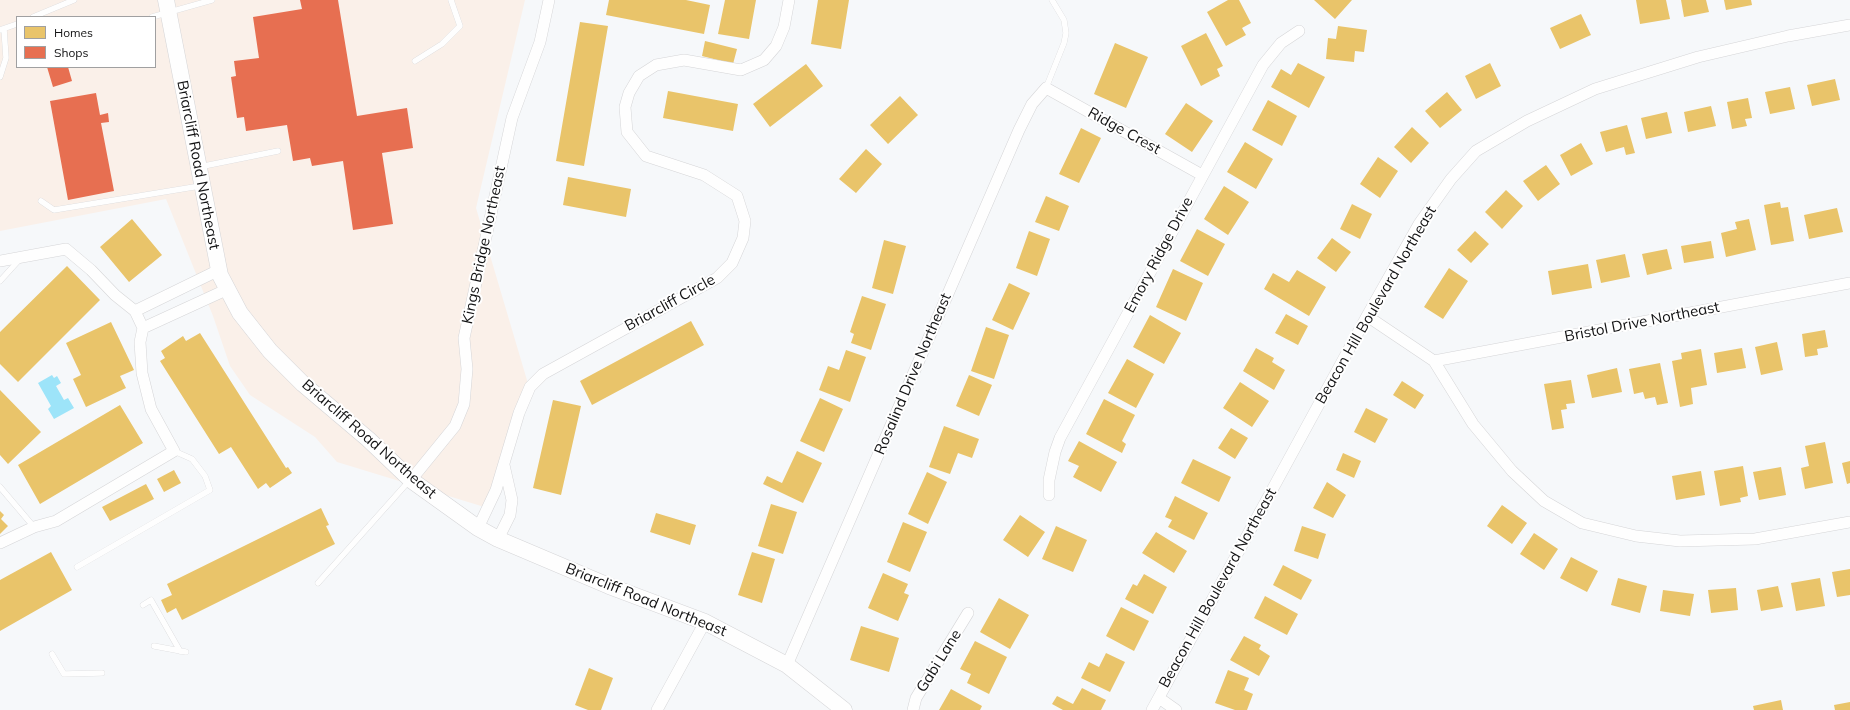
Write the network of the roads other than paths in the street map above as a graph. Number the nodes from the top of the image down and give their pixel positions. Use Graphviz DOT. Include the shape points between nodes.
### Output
graph roads {
  1 [pos="74,0"];
  2 [pos="212,0"];
  3 [pos="451,0"];
  4 [pos="549,0"];
  5 [pos="790,0"];
  6 [pos="1052,0"];
  7 [pos="62,2"];
  8 [pos="167,6"];
  9 [pos="35,16"];
  10 [pos="153,16"];
  11 [pos="16,24"];
  12 [pos="1850,25"];
  13 [pos="2,30"];
  14 [pos="1299,31"];
  15 [pos="415,61"];
  16 [pos="0,77"];
  17 [pos="1046,88"];
  18 [pos="278,151"];
  19 [pos="199,167"];
  20 [pos="1202,175"];
  21 [pos="203,186"];
  22 [pos="41,201"];
  23 [pos="22,257"];
  24 [pos="0,261"];
  25 [pos="219,270"];
  26 [pos="0,281"];
  27 [pos="1850,283"];
  28 [pos="228,289"];
  29 [pos="165,296"];
  30 [pos="135,311"];
  31 [pos="173,314"];
  32 [pos="1367,316"];
  33 [pos="143,328"];
  34 [pos="1434,361"];
  35 [pos="174,451"];
  36 [pos="504,466"];
  37 [pos="411,480"];
  38 [pos="0,487"];
  39 [pos="1049,495"];
  40 [pos="1850,522"];
  41 [pos="34,527"];
  42 [pos="478,528"];
  43 [pos="498,539"];
  44 [pos="0,543"];
  45 [pos="77,567"];
  46 [pos="318,583"];
  47 [pos="143,605"];
  48 [pos="968,613"];
  49 [pos="705,622"];
  50 [pos="154,646"];
  51 [pos="52,654"];
  52 [pos="787,665"];
  53 [pos="102,673"];
  54 [pos="1159,698"];
  55 [pos="657,710"];
  56 [pos="844,710"];
  57 [pos="913,710"];
  58 [pos="1152,710"];
  59 [pos="1176,710"];
  1 -- 7 [label="lane"];
  2 -- 8 [label="lane"];
  3 -- 15 [label="lane" via="460,26 442,44"];
  4 -- 37 [label="street, Kings Bridge Northeast" via="540,42 512,118 464,338 467,369 464,404 455,426"];
  5 -- 36 [label="street, Briarcliff Circle" via="784,27 776,46 764,60 741,70 684,60 656,65 639,76 629,93 625,107 627,132 646,156 704,175 737,196 745,221 743,238 732,263 717,278 543,374 530,387 519,413"];
  6 -- 17 [label="lane" via="1064,20 1066,33"];
  7 -- 9 [label="lane"];
  8 -- 10 [label="lane"];
  8 -- 19 [label="main road, Briarcliff Road Northeast"];
  11 -- 13 [label="lane"];
  12 -- 32 [label="street, Beacon Hill Boulevard Northeast" via="1788,36 1698,57 1595,89 1527,121 1476,151 1419,224"];
  13 -- 16 [label="lane" via="6,58"];
  14 -- 20 [label="street, Emory Ridge Drive" via="1281,42 1263,65"];
  17 -- 20 [label="street, Ridge Crest"];
  17 -- 52 [label="street, Rosalind Drive Northeast" via="1032,104 1019,130"];
  18 -- 19 [label="lane"];
  19 -- 21 [label="main road, Briarcliff Road Northeast"];
  20 -- 39 [label="street, Emory Ridge Drive" via="1060,438 1049,480"];
  21 -- 22 [label="lane" via="54,210"];
  21 -- 25 [label="main road, Briarcliff Road Northeast"];
  23 -- 24 [label="street"];
  23 -- 26 [label="lane"];
  23 -- 30 [label="street" via="66,249"];
  25 -- 28 [label="main road, Briarcliff Road Northeast"];
  25 -- 29 [label="street"];
  27 -- 34 [label="street, Bristol Drive Northeast"];
  28 -- 31 [label="street"];
  28 -- 37 [label="main road, Briarcliff Road Northeast" via="240,312 270,351 303,384 368,439"];
  29 -- 30 [label="street"];
  29 -- 31 [label="street"];
  30 -- 33 [label="street"];
  31 -- 33 [label="street"];
  32 -- 34 [label="street"];
  32 -- 54 [label="street, Beacon Hill Boulevard Northeast"];
  33 -- 35 [label="street" via="140,342 142,373 152,409"];
  34 -- 40 [label="street" via="1473,424 1512,471 1544,500 1582,523 1636,536 1680,541 1755,539"];
  35 -- 41 [label="street" via="56,521"];
  35 -- 45 [label="lane" via="192,459 205,476 210,490"];
  36 -- 42 [label="street, Briarcliff Circle"];
  36 -- 43 [label="street, Briarcliff Circle" via="512,500 510,515"];
  37 -- 42 [label="main road, Briarcliff Road Northeast"];
  37 -- 46 [label="lane"];
  38 -- 41 [label="lane"];
  41 -- 44 [label="street"];
  42 -- 43 [label="main road, Briarcliff Road Northeast"];
  43 -- 49 [label="main road, Briarcliff Road Northeast" via="609,586"];
  47 -- 50 [label="lane" via="151,600 183,652"];
  48 -- 57 [label="street, Gabi Lane" via="916,698"];
  49 -- 52 [label="main road, Briarcliff Road Northeast"];
  49 -- 55 [label="street"];
  51 -- 53 [label="lane" via="64,674"];
  52 -- 56 [label="main road, Briarcliff Road Northeast"];
  54 -- 58 [label="street, Beacon Hill Boulevard Northeast"];
  54 -- 59 [label="street"];
}
